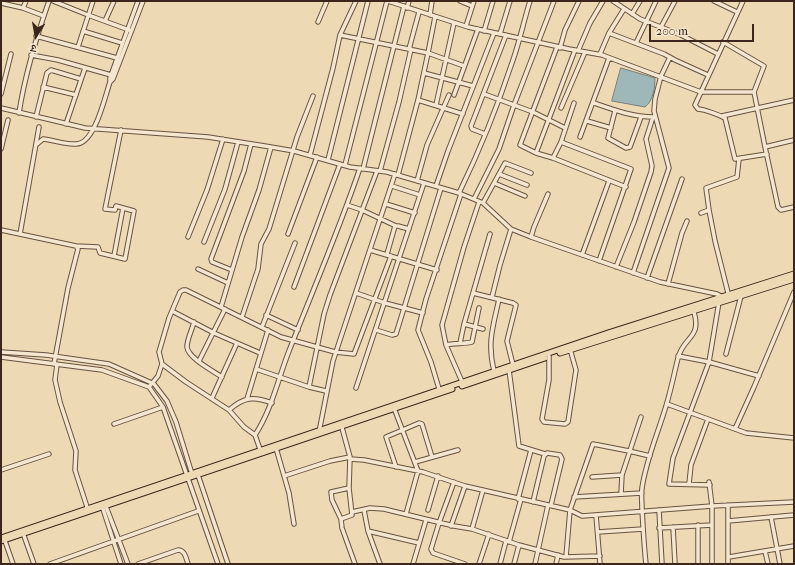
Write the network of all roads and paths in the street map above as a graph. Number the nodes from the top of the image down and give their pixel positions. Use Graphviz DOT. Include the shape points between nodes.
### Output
graph roads {
  1 [pos="26,1"];
  2 [pos="49,1"];
  3 [pos="53,1"];
  4 [pos="93,1"];
  5 [pos="114,1"];
  6 [pos="138,1"];
  7 [pos="143,1"];
  8 [pos="327,1"];
  9 [pos="356,1"];
  10 [pos="368,1"];
  11 [pos="387,1"];
  12 [pos="409,1"];
  13 [pos="432,1"];
  14 [pos="460,1"];
  15 [pos="474,1"];
  16 [pos="493,1"];
  17 [pos="510,1"];
  18 [pos="530,1"];
  19 [pos="554,1"];
  20 [pos="579,1"];
  21 [pos="603,1"];
  22 [pos="613,1"];
  23 [pos="640,1"];
  24 [pos="656,1"];
  25 [pos="675,1"];
  26 [pos="714,1"];
  27 [pos="743,1"];
  28 [pos="4,3"];
  29 [pos="472,6"];
  30 [pos="405,7"];
  31 [pos="23,8"];
  32 [pos="624,9"];
  33 [pos="419,12"];
  34 [pos="737,12"];
  35 [pos="632,14"];
  36 [pos="430,15"];
  37 [pos="44,16"];
  38 [pos="88,16"];
  39 [pos="435,17"];
  40 [pos="105,21"];
  41 [pos="318,22"];
  42 [pos="646,22"];
  43 [pos="454,23"];
  44 [pos="466,26"];
  45 [pos="661,27"];
  46 [pos="478,29"];
  47 [pos="129,30"];
  48 [pos="83,31"];
  49 [pos="484,31"];
  50 [pos="494,32"];
  51 [pos="500,34"];
  52 [pos="609,34"];
  53 [pos="36,36"];
  54 [pos="340,36"];
  55 [pos="506,36"];
  56 [pos="358,39"];
  57 [pos="520,39"];
  58 [pos="538,42"];
  59 [pos="723,42"];
  60 [pos="122,43"];
  61 [pos="376,43"];
  62 [pos="636,43"];
  63 [pos="394,46"];
  64 [pos="78,47"];
  65 [pos="558,47"];
  66 [pos="410,49"];
  67 [pos="576,51"];
  68 [pos="585,52"];
  69 [pos="428,53"];
  70 [pos="11,54"];
  71 [pos="600,54"];
  72 [pos="718,54"];
  73 [pos="31,55"];
  74 [pos="670,57"];
  75 [pos="117,58"];
  76 [pos="609,58"];
  77 [pos="446,59"];
  78 [pos="464,66"];
  79 [pos="85,68"];
  80 [pos="424,73"];
  81 [pos="111,75"];
  82 [pos="708,75"];
  83 [pos="661,76"];
  84 [pos="442,77"];
  85 [pos="81,79"];
  86 [pos="110,82"];
  87 [pos="458,82"];
  88 [pos="473,86"];
  89 [pos="43,87"];
  90 [pos="701,92"];
  91 [pos="754,92"];
  92 [pos="1,94"];
  93 [pos="484,94"];
  94 [pos="76,95"];
  95 [pos="449,95"];
  96 [pos="454,95"];
  97 [pos="313,96"];
  98 [pos="418,100"];
  99 [pos="499,100"];
  100 [pos="794,100"];
  101 [pos="574,103"];
  102 [pos="594,103"];
  103 [pos="436,105"];
  104 [pos="514,105"];
  105 [pos="444,107"];
  106 [pos="1,108"];
  107 [pos="561,108"];
  108 [pos="757,108"];
  109 [pos="615,111"];
  110 [pos="533,112"];
  111 [pos="19,113"];
  112 [pos="463,114"];
  113 [pos="722,116"];
  114 [pos="36,117"];
  115 [pos="641,117"];
  116 [pos="654,117"];
  117 [pos="8,120"];
  118 [pos="548,120"];
  119 [pos="586,121"];
  120 [pos="66,124"];
  121 [pos="39,127"];
  122 [pos="94,128"];
  123 [pos="565,128"];
  124 [pos="611,128"];
  125 [pos="121,130"];
  126 [pos="485,134"];
  127 [pos="580,137"];
  128 [pos="222,139"];
  129 [pos="794,140"];
  130 [pos="238,142"];
  131 [pos="561,142"];
  132 [pos="251,144"];
  133 [pos="36,145"];
  134 [pos="271,147"];
  135 [pos="765,147"];
  136 [pos="1,149"];
  137 [pos="294,151"];
  138 [pos="536,152"];
  139 [pos="767,154"];
  140 [pos="310,155"];
  141 [pos="317,157"];
  142 [pos="553,158"];
  143 [pos="739,159"];
  144 [pos="328,160"];
  145 [pos="340,164"];
  146 [pos="345,165"];
  147 [pos="361,168"];
  148 [pos="378,171"];
  149 [pos="531,173"];
  150 [pos="499,174"];
  151 [pos="396,175"];
  152 [pos="682,178"];
  153 [pos="417,181"];
  154 [pos="609,181"];
  155 [pos="424,183"];
  156 [pos="494,183"];
  157 [pos="527,185"];
  158 [pos="392,186"];
  159 [pos="436,186"];
  160 [pos="626,187"];
  161 [pos="441,188"];
  162 [pos="460,193"];
  163 [pos="548,194"];
  164 [pos="420,195"];
  165 [pos="525,196"];
  166 [pos="474,199"];
  167 [pos="481,202"];
  168 [pos="386,204"];
  169 [pos="347,205"];
  170 [pos="794,207"];
  171 [pos="123,208"];
  172 [pos="362,210"];
  173 [pos="710,210"];
  174 [pos="415,213"];
  175 [pos="701,213"];
  176 [pos="381,218"];
  177 [pos="686,221"];
  178 [pos="396,226"];
  179 [pos="409,229"];
  180 [pos="511,229"];
  181 [pos="1,230"];
  182 [pos="20,234"];
  183 [pos="288,234"];
  184 [pos="490,234"];
  185 [pos="188,237"];
  186 [pos="531,237"];
  187 [pos="204,242"];
  188 [pos="295,243"];
  189 [pos="76,246"];
  190 [pos="370,250"];
  191 [pos="389,255"];
  192 [pos="582,255"];
  193 [pos="114,256"];
  194 [pos="400,258"];
  195 [pos="599,261"];
  196 [pos="417,264"];
  197 [pos="616,267"];
  198 [pos="198,268"];
  199 [pos="232,270"];
  200 [pos="437,270"];
  201 [pos="633,273"];
  202 [pos="794,274"];
  203 [pos="647,278"];
  204 [pos="794,279"];
  205 [pos="228,283"];
  206 [pos="668,284"];
  207 [pos="294,287"];
  208 [pos="794,292"];
  209 [pos="356,293"];
  210 [pos="473,293"];
  211 [pos="741,296"];
  212 [pos="492,297"];
  213 [pos="726,298"];
  214 [pos="375,299"];
  215 [pos="500,299"];
  216 [pos="719,302"];
  217 [pos="385,303"];
  218 [pos="221,307"];
  219 [pos="403,308"];
  220 [pos="479,308"];
  221 [pos="692,308"];
  222 [pos="225,309"];
  223 [pos="172,311"];
  224 [pos="423,313"];
  225 [pos="266,315"];
  226 [pos="242,317"];
  227 [pos="194,322"];
  228 [pos="464,324"];
  229 [pos="262,327"];
  230 [pos="475,327"];
  231 [pos="483,329"];
  232 [pos="268,330"];
  233 [pos="298,330"];
  234 [pos="376,330"];
  235 [pos="214,333"];
  236 [pos="293,341"];
  237 [pos="237,342"];
  238 [pos="460,343"];
  239 [pos="446,345"];
  240 [pos="317,347"];
  241 [pos="570,349"];
  242 [pos="1,352"];
  243 [pos="336,352"];
  244 [pos="260,353"];
  245 [pos="726,354"];
  246 [pos="55,356"];
  247 [pos="549,356"];
  248 [pos="678,356"];
  249 [pos="1,357"];
  250 [pos="199,362"];
  251 [pos="709,362"];
  252 [pos="56,364"];
  253 [pos="162,364"];
  254 [pos="513,365"];
  255 [pos="256,369"];
  256 [pos="508,370"];
  257 [pos="494,371"];
  258 [pos="759,376"];
  259 [pos="222,377"];
  260 [pos="279,377"];
  261 [pos="153,383"];
  262 [pos="463,384"];
  263 [pos="309,387"];
  264 [pos="149,388"];
  265 [pos="356,388"];
  266 [pos="326,391"];
  267 [pos="440,391"];
  268 [pos="212,398"];
  269 [pos="247,399"];
  270 [pos="272,403"];
  271 [pos="667,404"];
  272 [pos="163,407"];
  273 [pos="394,407"];
  274 [pos="229,410"];
  275 [pos="689,412"];
  276 [pos="641,416"];
  277 [pos="708,419"];
  278 [pos="114,424"];
  279 [pos="341,424"];
  280 [pos="735,429"];
  281 [pos="402,430"];
  282 [pos="319,431"];
  283 [pos="255,435"];
  284 [pos="794,438"];
  285 [pos="276,448"];
  286 [pos="458,450"];
  287 [pos="531,450"];
  288 [pos="629,450"];
  289 [pos="260,452"];
  290 [pos="49,454"];
  291 [pos="545,454"];
  292 [pos="650,456"];
  293 [pos="432,457"];
  294 [pos="350,458"];
  295 [pos="414,462"];
  296 [pos="396,467"];
  297 [pos="1,470"];
  298 [pos="418,471"];
  299 [pos="191,475"];
  300 [pos="622,475"];
  301 [pos="284,476"];
  302 [pos="438,476"];
  303 [pos="592,477"];
  304 [pos="454,482"];
  305 [pos="688,484"];
  306 [pos="465,486"];
  307 [pos="349,488"];
  308 [pos="483,490"];
  309 [pos="642,493"];
  310 [pos="621,494"];
  311 [pos="574,497"];
  312 [pos="520,499"];
  313 [pos="533,502"];
  314 [pos="794,502"];
  315 [pos="104,505"];
  316 [pos="550,505"];
  317 [pos="728,505"];
  318 [pos="712,506"];
  319 [pos="364,510"];
  320 [pos="428,510"];
  321 [pos="570,510"];
  322 [pos="659,510"];
  323 [pos="88,511"];
  324 [pos="198,511"];
  325 [pos="642,511"];
  326 [pos="352,512"];
  327 [pos="406,514"];
  328 [pos="596,514"];
  329 [pos="794,515"];
  330 [pos="772,517"];
  331 [pos="341,519"];
  332 [pos="426,520"];
  333 [pos="728,520"];
  334 [pos="439,523"];
  335 [pos="294,524"];
  336 [pos="712,524"];
  337 [pos="451,526"];
  338 [pos="698,526"];
  339 [pos="673,527"];
  340 [pos="660,528"];
  341 [pos="472,529"];
  342 [pos="643,529"];
  343 [pos="368,531"];
  344 [pos="23,532"];
  345 [pos="598,532"];
  346 [pos="489,534"];
  347 [pos="3,539"];
  348 [pos="118,540"];
  349 [pos="114,541"];
  350 [pos="508,541"];
  351 [pos="419,543"];
  352 [pos="519,545"];
  353 [pos="794,546"];
  354 [pos="777,549"];
  355 [pos="538,550"];
  356 [pos="765,552"];
  357 [pos="558,555"];
  358 [pos="600,556"];
  359 [pos="566,557"];
  360 [pos="729,557"];
  361 [pos="12,564"];
  362 [pos="34,564"];
  363 [pos="50,564"];
  364 [pos="121,564"];
  365 [pos="128,564"];
  366 [pos="138,564"];
  367 [pos="188,564"];
  368 [pos="218,564"];
  369 [pos="228,564"];
  370 [pos="355,564"];
  371 [pos="380,564"];
  372 [pos="413,564"];
  373 [pos="465,564"];
  374 [pos="479,564"];
  375 [pos="500,564"];
  376 [pos="514,564"];
  377 [pos="535,564"];
  378 [pos="556,564"];
  379 [pos="600,564"];
  380 [pos="646,564"];
  381 [pos="662,564"];
  382 [pos="675,564"];
  383 [pos="698,564"];
  384 [pos="712,564"];
  385 [pos="728,564"];
  386 [pos="768,564"];
  387 [pos="780,564"];
  1 -- 31 [label="street"];
  2 -- 37 [label="street"];
  3 -- 38 [label="street"];
  4 -- 38 [label="street"];
  5 -- 40 [label="street"];
  6 -- 47 [label="street"];
  7 -- 47 [label="street"];
  8 -- 41 [label="street"];
  9 -- 54 [label="street"];
  10 -- 56 [label="street"];
  11 -- 30 [label="street"];
  11 -- 61 [label="street"];
  12 -- 30 [label="street"];
  13 -- 36 [label="street"];
  14 -- 29 [label="street"];
  15 -- 29 [label="street"];
  16 -- 49 [label="street"];
  17 -- 51 [label="street"];
  18 -- 57 [label="street"];
  19 -- 58 [label="street"];
  20 -- 65 [label="street"];
  21 -- 67 [label="street"];
  22 -- 32 [label="street"];
  23 -- 35 [label="street"];
  24 -- 42 [label="street"];
  25 -- 45 [label="street"];
  26 -- 34 [label="street"];
  27 -- 34 [label="street"];
  28 -- 31 [label="street"];
  29 -- 44 [label="street"];
  30 -- 33 [label="street"];
  30 -- 63 [label="street"];
  31 -- 37 [label="street"];
  32 -- 35 [label="street"];
  32 -- 52 [label="street"];
  33 -- 36 [label="street"];
  33 -- 66 [label="street"];
  34 -- 59 [label="street"];
  35 -- 42 [label="street"];
  36 -- 39 [label="street"];
  37 -- 53 [label="street"];
  38 -- 40 [label="street"];
  38 -- 48 [label="street"];
  39 -- 43 [label="street"];
  39 -- 69 [label="street"];
  40 -- 47 [label="street"];
  42 -- 45 [label="street"];
  42 -- 62 [label="street"];
  43 -- 44 [label="street"];
  43 -- 77 [label="street"];
  44 -- 46 [label="street"];
  45 -- 72 [label="street"];
  46 -- 49 [label="street"];
  46 -- 78 [label="street"];
  47 -- 60 [label="street"];
  47 -- 86 [label="street"];
  48 -- 60 [label="street"];
  48 -- 64 [label="street"];
  49 -- 50 [label="street"];
  50 -- 51 [label="street"];
  50 -- 88 [label="street"];
  51 -- 55 [label="street"];
  52 -- 62 [label="street"];
  52 -- 71 [label="street"];
  53 -- 64 [label="street"];
  53 -- 73 [label="street"];
  54 -- 56 [label="street"];
  54 -- 140 [label="street"];
  55 -- 57 [label="street"];
  55 -- 93 [label="street"];
  56 -- 61 [label="street"];
  56 -- 144 [label="street"];
  57 -- 58 [label="street"];
  57 -- 99 [label="street"];
  58 -- 65 [label="street"];
  58 -- 104 [label="street"];
  59 -- 72 [label="street"];
  59 -- 91 [label="street" via="764,66"];
  60 -- 75 [label="street"];
  61 -- 63 [label="street"];
  61 -- 146 [label="street"];
  62 -- 74 [label="street"];
  63 -- 66 [label="street"];
  63 -- 147 [label="street"];
  64 -- 75 [label="street"];
  65 -- 67 [label="street"];
  65 -- 110 [label="street"];
  66 -- 69 [label="street"];
  66 -- 148 [label="street" via="399,102"];
  67 -- 68 [label="street"];
  67 -- 118 [label="street"];
  68 -- 71 [label="street"];
  68 -- 107 [label="street"];
  69 -- 77 [label="street"];
  69 -- 80 [label="street"];
  70 -- 92 [label="street"];
  71 -- 76 [label="street"];
  72 -- 82 [label="street"];
  73 -- 79 [label="street"];
  73 -- 111 [label="street"];
  74 -- 82 [label="street"];
  74 -- 83 [label="street"];
  75 -- 81 [label="street"];
  76 -- 83 [label="street"];
  76 -- 102 [label="street"];
  77 -- 78 [label="street"];
  77 -- 84 [label="street"];
  78 -- 87 [label="street"];
  79 -- 81 [label="street"];
  79 -- 85 [label="street"];
  80 -- 84 [label="street"];
  80 -- 98 [label="street"];
  81 -- 86 [label="street"];
  82 -- 90 [label="street"];
  83 -- 90 [label="street"];
  83 -- 116 [label="street" via="655,99"];
  84 -- 87 [label="street"];
  84 -- 103 [label="street"];
  85 -- 89 [label="street" via="51,70 46,73"];
  85 -- 94 [label="street"];
  86 -- 122 [label="street"];
  87 -- 88 [label="street"];
  87 -- 96 [label="street"];
  88 -- 112 [label="street"];
  89 -- 94 [label="street"];
  89 -- 114 [label="street"];
  90 -- 91 [label="street"];
  90 -- 113 [label="street" via="695,105 698,109"];
  91 -- 108 [label="street"];
  93 -- 99 [label="street"];
  93 -- 126 [label="street" via="471,126 472,129"];
  94 -- 120 [label="street"];
  95 -- 105 [label="street"];
  97 -- 137 [label="street"];
  98 -- 103 [label="street"];
  98 -- 151 [label="street"];
  99 -- 104 [label="street"];
  99 -- 126 [label="street"];
  100 -- 108 [label="street"];
  101 -- 123 [label="street"];
  102 -- 109 [label="street"];
  102 -- 119 [label="street"];
  103 -- 105 [label="street"];
  104 -- 110 [label="street"];
  104 -- 166 [label="street" via="499,149"];
  105 -- 112 [label="street"];
  105 -- 153 [label="street" via="427,145"];
  106 -- 111 [label="street"];
  108 -- 113 [label="street"];
  108 -- 135 [label="street"];
  109 -- 115 [label="street"];
  109 -- 124 [label="street"];
  110 -- 118 [label="street"];
  110 -- 138 [label="street" via="520,145"];
  111 -- 114 [label="street"];
  112 -- 159 [label="street"];
  113 -- 143 [label="street" via="725,118 734,157"];
  114 -- 120 [label="street"];
  115 -- 116 [label="street"];
  115 -- 124 [label="street" via="628,148 608,138"];
  116 -- 197 [label="street" via="646,139 651,172"];
  116 -- 201 [label="street" via="669,168"];
  117 -- 136 [label="street"];
  118 -- 123 [label="street"];
  118 -- 138 [label="street"];
  119 -- 124 [label="street"];
  119 -- 127 [label="street"];
  120 -- 122 [label="street"];
  121 -- 133 [label="street"];
  122 -- 125 [label="street"];
  122 -- 133 [label="street" via="85,141 77,145 43,139"];
  123 -- 131 [label="street"];
  125 -- 128 [label="street"];
  125 -- 171 [label="street" via="105,209 115,210 116,206"];
  126 -- 162 [label="street"];
  128 -- 130 [label="street"];
  128 -- 185 [label="street" via="207,190"];
  129 -- 135 [label="street"];
  130 -- 132 [label="street"];
  130 -- 187 [label="street" via="225,189"];
  131 -- 142 [label="street"];
  131 -- 160 [label="street" via="629,167 631,170"];
  132 -- 134 [label="street"];
  132 -- 199 [label="street" via="244,171 211,259 212,262"];
  133 -- 182 [label="street"];
  134 -- 137 [label="street"];
  134 -- 199 [label="street"];
  135 -- 139 [label="street"];
  137 -- 140 [label="street"];
  137 -- 226 [label="street" via="269,229 261,244 258,269"];
  138 -- 142 [label="street"];
  139 -- 143 [label="street"];
  139 -- 170 [label="street" via="778,207 784,210"];
  140 -- 141 [label="street"];
  141 -- 144 [label="street"];
  141 -- 183 [label="street"];
  142 -- 154 [label="street"];
  143 -- 173 [label="street" via="737,178 707,186"];
  144 -- 145 [label="street"];
  145 -- 146 [label="street"];
  145 -- 207 [label="street"];
  146 -- 147 [label="street"];
  147 -- 148 [label="street"];
  147 -- 169 [label="street"];
  148 -- 151 [label="street"];
  148 -- 172 [label="street"];
  149 -- 150 [label="street" via="506,162"];
  150 -- 156 [label="street"];
  150 -- 157 [label="street"];
  151 -- 153 [label="street"];
  151 -- 158 [label="street"];
  152 -- 203 [label="street"];
  153 -- 155 [label="street"];
  154 -- 160 [label="street"];
  154 -- 192 [label="street"];
  155 -- 159 [label="street"];
  155 -- 164 [label="street"];
  156 -- 165 [label="street"];
  156 -- 167 [label="street"];
  158 -- 164 [label="street"];
  158 -- 168 [label="street"];
  159 -- 161 [label="street"];
  160 -- 195 [label="street"];
  161 -- 162 [label="street"];
  161 -- 196 [label="street"];
  162 -- 166 [label="street"];
  162 -- 200 [label="street"];
  163 -- 186 [label="street"];
  164 -- 174 [label="street"];
  166 -- 167 [label="street"];
  167 -- 180 [label="street"];
  167 -- 239 [label="street" via="464,247 442,325"];
  168 -- 174 [label="street"];
  168 -- 176 [label="street"];
  169 -- 172 [label="street"];
  169 -- 233 [label="street"];
  171 -- 193 [label="street"];
  171 -- 193 [label="street" via="134,211 125,259"];
  172 -- 176 [label="street"];
  172 -- 240 [label="street" via="324,314"];
  173 -- 175 [label="street"];
  173 -- 213 [label="street"];
  174 -- 179 [label="street"];
  176 -- 178 [label="street"];
  176 -- 190 [label="street"];
  177 -- 206 [label="street"];
  178 -- 179 [label="street"];
  178 -- 191 [label="street"];
  179 -- 194 [label="street"];
  180 -- 186 [label="street"];
  180 -- 212 [label="street"];
  181 -- 182 [label="street"];
  182 -- 189 [label="street"];
  184 -- 210 [label="street"];
  186 -- 192 [label="street"];
  188 -- 225 [label="street"];
  189 -- 193 [label="street" via="98,247 100,253"];
  189 -- 246 [label="street" via="78,251"];
  190 -- 191 [label="street"];
  190 -- 209 [label="street"];
  191 -- 194 [label="street"];
  191 -- 214 [label="street"];
  192 -- 195 [label="street"];
  194 -- 196 [label="street"];
  194 -- 217 [label="street"];
  195 -- 197 [label="street"];
  196 -- 200 [label="street"];
  196 -- 219 [label="street"];
  197 -- 201 [label="street"];
  198 -- 205 [label="street"];
  199 -- 205 [label="street"];
  200 -- 224 [label="street"];
  201 -- 203 [label="street"];
  202 -- 213 [label="highway"];
  203 -- 206 [label="street"];
  204 -- 211 [label="highway"];
  205 -- 218 [label="street"];
  206 -- 213 [label="street"];
  208 -- 258 [label="street"];
  209 -- 214 [label="street"];
  209 -- 243 [label="street"];
  210 -- 212 [label="street"];
  210 -- 228 [label="street"];
  211 -- 213 [label="highway"];
  211 -- 245 [label="street"];
  212 -- 215 [label="street"];
  213 -- 216 [label="highway"];
  213 -- 221 [label="highway"];
  214 -- 217 [label="street"];
  214 -- 243 [label="street" via="355,352 351,355"];
  215 -- 254 [label="street" via="514,302 516,305 507,342"];
  215 -- 257 [label="street" via="490,348"];
  216 -- 221 [label="highway"];
  216 -- 251 [label="street"];
  217 -- 219 [label="street"];
  217 -- 234 [label="street"];
  218 -- 222 [label="street"];
  218 -- 223 [label="street" via="183,290"];
  219 -- 224 [label="street"];
  219 -- 234 [label="street" via="396,334"];
  220 -- 230 [label="street"];
  221 -- 241 [label="highway"];
  221 -- 248 [label="street" via="696,320 693,335"];
  221 -- 254 [label="highway"];
  222 -- 226 [label="street"];
  222 -- 235 [label="street"];
  223 -- 227 [label="street"];
  223 -- 253 [label="street" via="159,352"];
  224 -- 267 [label="street" via="418,330"];
  225 -- 229 [label="street"];
  225 -- 233 [label="street"];
  226 -- 229 [label="street"];
  227 -- 235 [label="street"];
  227 -- 250 [label="street" via="187,348"];
  228 -- 230 [label="street"];
  228 -- 238 [label="street"];
  229 -- 232 [label="street"];
  230 -- 231 [label="street"];
  230 -- 238 [label="street" via="472,342"];
  232 -- 236 [label="street"];
  232 -- 244 [label="street"];
  233 -- 236 [label="street"];
  234 -- 265 [label="street"];
  235 -- 237 [label="street"];
  235 -- 250 [label="street"];
  236 -- 240 [label="street"];
  236 -- 260 [label="street"];
  237 -- 244 [label="street"];
  237 -- 259 [label="street"];
  238 -- 239 [label="street"];
  239 -- 262 [label="street"];
  240 -- 243 [label="street"];
  240 -- 263 [label="street"];
  241 -- 247 [label="highway"];
  241 -- 247 [label="street" via="576,370 568,422 565,424 544,422 542,419 550,380"];
  242 -- 246 [label="street"];
  243 -- 266 [label="street"];
  244 -- 255 [label="street"];
  246 -- 252 [label="street"];
  246 -- 261 [label="street" via="108,364"];
  247 -- 256 [label="highway"];
  248 -- 251 [label="street"];
  248 -- 271 [label="street"];
  249 -- 252 [label="street"];
  250 -- 259 [label="street"];
  251 -- 258 [label="street"];
  251 -- 275 [label="street"];
  252 -- 264 [label="street" via="102,370"];
  252 -- 323 [label="street" via="55,380 76,451 75,470"];
  253 -- 261 [label="street"];
  253 -- 268 [label="street"];
  254 -- 257 [label="highway"];
  255 -- 260 [label="street"];
  255 -- 269 [label="street"];
  256 -- 262 [label="highway"];
  256 -- 287 [label="street" via="519,446"];
  257 -- 262 [label="highway"];
  258 -- 280 [label="street"];
  259 -- 268 [label="street"];
  260 -- 263 [label="street"];
  260 -- 270 [label="street"];
  261 -- 264 [label="street"];
  261 -- 299 [label="street" via="166,401 176,422"];
  262 -- 267 [label="highway"];
  263 -- 266 [label="street"];
  264 -- 272 [label="street"];
  266 -- 282 [label="street"];
  267 -- 273 [label="highway"];
  268 -- 274 [label="street"];
  269 -- 270 [label="street" via="254,398"];
  269 -- 274 [label="street" via="236,403"];
  270 -- 283 [label="street"];
  271 -- 275 [label="street"];
  271 -- 292 [label="street"];
  272 -- 278 [label="street"];
  272 -- 299 [label="street"];
  273 -- 279 [label="highway"];
  273 -- 281 [label="street"];
  274 -- 283 [label="street"];
  275 -- 277 [label="street"];
  275 -- 305 [label="street" via="673,458 669,484"];
  276 -- 288 [label="street"];
  277 -- 280 [label="street"];
  277 -- 305 [label="street" via="691,465"];
  279 -- 282 [label="highway"];
  279 -- 294 [label="street"];
  280 -- 284 [label="street" via="746,433"];
  281 -- 293 [label="street" via="420,423"];
  281 -- 295 [label="street"];
  281 -- 296 [label="street" via="386,437"];
  282 -- 285 [label="highway"];
  282 -- 289 [label="highway"];
  283 -- 289 [label="street"];
  285 -- 289 [label="highway"];
  285 -- 301 [label="street"];
  286 -- 293 [label="street"];
  287 -- 291 [label="street"];
  287 -- 312 [label="street"];
  288 -- 292 [label="street"];
  288 -- 300 [label="street"];
  288 -- 311 [label="street" via="593,444"];
  289 -- 299 [label="highway"];
  290 -- 297 [label="street"];
  291 -- 313 [label="street"];
  291 -- 316 [label="street" via="560,455 562,459"];
  292 -- 309 [label="street"];
  293 -- 295 [label="street"];
  294 -- 296 [label="street"];
  294 -- 301 [label="street" via="330,461"];
  294 -- 307 [label="street"];
  295 -- 298 [label="street"];
  296 -- 298 [label="street"];
  298 -- 302 [label="street"];
  298 -- 327 [label="street"];
  299 -- 315 [label="highway"];
  299 -- 324 [label="street"];
  299 -- 369 [label="street"];
  300 -- 303 [label="street"];
  300 -- 310 [label="street"];
  301 -- 335 [label="street"];
  302 -- 304 [label="street"];
  302 -- 320 [label="street"];
  304 -- 306 [label="street"];
  304 -- 334 [label="street"];
  305 -- 318 [label="street" via="710,484"];
  306 -- 308 [label="street"];
  306 -- 337 [label="street"];
  307 -- 326 [label="street"];
  307 -- 331 [label="street" via="331,492"];
  308 -- 312 [label="street"];
  308 -- 341 [label="street"];
  309 -- 310 [label="street"];
  309 -- 325 [label="street"];
  310 -- 311 [label="street"];
  311 -- 321 [label="street"];
  312 -- 313 [label="street"];
  312 -- 350 [label="street"];
  313 -- 316 [label="street"];
  314 -- 317 [label="street"];
  315 -- 323 [label="highway"];
  315 -- 348 [label="street"];
  315 -- 349 [label="street"];
  316 -- 321 [label="street"];
  316 -- 355 [label="street"];
  317 -- 318 [label="street"];
  317 -- 333 [label="street"];
  318 -- 322 [label="street"];
  318 -- 336 [label="street"];
  319 -- 326 [label="street"];
  319 -- 327 [label="street" via="382,508"];
  319 -- 343 [label="street"];
  321 -- 328 [label="street" via="582,516"];
  321 -- 359 [label="street"];
  322 -- 325 [label="street"];
  322 -- 340 [label="street"];
  323 -- 344 [label="highway"];
  324 -- 348 [label="street"];
  324 -- 368 [label="street"];
  325 -- 328 [label="street"];
  325 -- 342 [label="street"];
  326 -- 331 [label="street" via="352,515"];
  327 -- 332 [label="street"];
  328 -- 345 [label="street"];
  329 -- 330 [label="street"];
  330 -- 333 [label="street"];
  330 -- 354 [label="street"];
  331 -- 370 [label="street"];
  332 -- 334 [label="street"];
  332 -- 351 [label="street"];
  333 -- 360 [label="street"];
  334 -- 337 [label="street"];
  334 -- 373 [label="street" via="431,551"];
  336 -- 338 [label="street"];
  336 -- 384 [label="street"];
  337 -- 341 [label="street"];
  338 -- 339 [label="street"];
  338 -- 383 [label="street"];
  339 -- 340 [label="street"];
  339 -- 382 [label="street"];
  340 -- 381 [label="street"];
  341 -- 346 [label="street"];
  342 -- 345 [label="street"];
  342 -- 380 [label="street"];
  343 -- 351 [label="street"];
  343 -- 371 [label="street"];
  344 -- 347 [label="highway"];
  344 -- 362 [label="street"];
  345 -- 358 [label="street"];
  346 -- 350 [label="street"];
  346 -- 374 [label="street"];
  347 -- 361 [label="street"];
  348 -- 349 [label="street"];
  348 -- 365 [label="street"];
  349 -- 363 [label="street"];
  349 -- 364 [label="street"];
  350 -- 352 [label="street"];
  350 -- 375 [label="street"];
  351 -- 372 [label="street"];
  352 -- 355 [label="street"];
  352 -- 376 [label="street"];
  353 -- 354 [label="street"];
  354 -- 356 [label="street"];
  354 -- 387 [label="street"];
  355 -- 357 [label="street"];
  355 -- 377 [label="street"];
  356 -- 360 [label="street"];
  356 -- 386 [label="street"];
  357 -- 359 [label="street"];
  357 -- 378 [label="street"];
  358 -- 359 [label="street"];
  358 -- 379 [label="street"];
  360 -- 385 [label="street"];
  366 -- 367 [label="street" via="178,550 184,552"];
}
